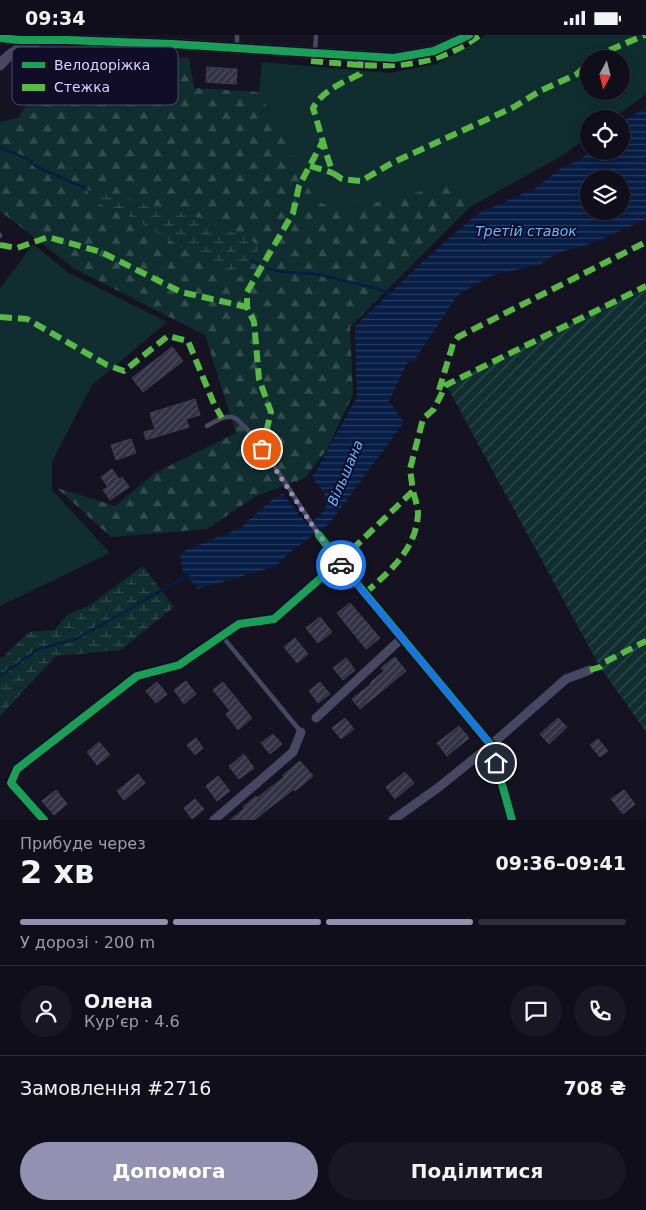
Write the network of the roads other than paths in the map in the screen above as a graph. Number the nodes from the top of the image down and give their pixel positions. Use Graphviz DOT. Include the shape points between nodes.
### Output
graph roads {
  1 [pos="237,35"];
  2 [pos="316,35"];
  3 [pos="470,35"];
  4 [pos="35,37"];
  5 [pos="0,38"];
  6 [pos="66,39"];
  7 [pos="173,39"];
  8 [pos="23,47"];
  9 [pos="237,48"];
  10 [pos="315,53"];
  11 [pos="2,62"];
  12 [pos="207,426"];
  13 [pos="319,535"];
  14 [pos="339,562"];
  15 [pos="222,636"];
  16 [pos="402,638"];
  17 [pos="590,670"];
  18 [pos="316,718"];
  19 [pos="301,732"];
  20 [pos="491,745"];
  21 [pos="44,820"];
  22 [pos="214,820"];
  23 [pos="393,820"];
  24 [pos="512,820"];
  1 -- 9 [label="lane"];
  2 -- 10 [label="lane"];
  3 -- 10 [label="street" via="434,51 394,58"];
  4 -- 5 [label="street"];
  4 -- 6 [label="street"];
  5 -- 11 [label="street" via="4,45"];
  6 -- 7 [label="street"];
  6 -- 8 [label="street"];
  7 -- 9 [label="street"];
  9 -- 10 [label="street"];
  12 -- 13 [label="lane" via="232,417 242,423"];
  13 -- 14 [label="street"];
  14 -- 15 [label="street" via="274,619 239,624"];
  14 -- 16 [label="street"];
  15 -- 19 [label="lane"];
  15 -- 21 [label="street" via="179,665 137,676 17,769 11,783"];
  16 -- 18 [label="street"];
  16 -- 20 [label="street"];
  17 -- 20 [label="street" via="566,679"];
  19 -- 22 [label="street" via="294,751"];
  20 -- 23 [label="street"];
  20 -- 24 [label="street"];
}
